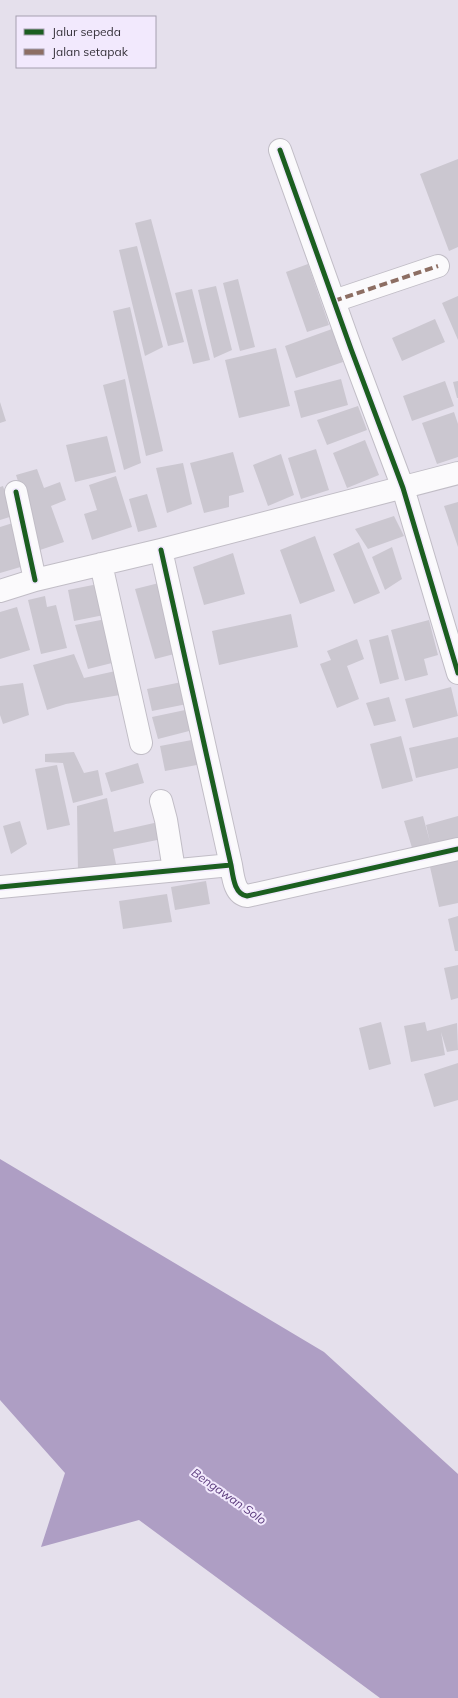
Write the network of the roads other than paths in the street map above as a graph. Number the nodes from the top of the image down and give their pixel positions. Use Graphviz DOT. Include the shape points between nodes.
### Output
graph roads {
  1 [pos="280,150"];
  2 [pos="438,266"];
  3 [pos="334,301"];
  4 [pos="458,473"];
  5 [pos="404,488"];
  6 [pos="16,492"];
  7 [pos="161,550"];
  8 [pos="101,564"];
  9 [pos="35,580"];
  10 [pos="0,591"];
  11 [pos="458,673"];
  12 [pos="141,743"];
  13 [pos="161,801"];
  14 [pos="458,849"];
  15 [pos="231,865"];
  16 [pos="174,870"];
  17 [pos="0,887"];
  1 -- 3 [label="street"];
  2 -- 3 [label="street"];
  3 -- 5 [label="street"];
  4 -- 5 [label="street"];
  5 -- 7 [label="street"];
  5 -- 11 [label="street"];
  6 -- 9 [label="street"];
  7 -- 8 [label="street"];
  7 -- 15 [label="street"];
  8 -- 9 [label="street"];
  8 -- 12 [label="street"];
  9 -- 10 [label="street"];
  13 -- 16 [label="street"];
  14 -- 15 [label="street" via="247,896 238,892"];
  15 -- 16 [label="street"];
  16 -- 17 [label="street"];
}
